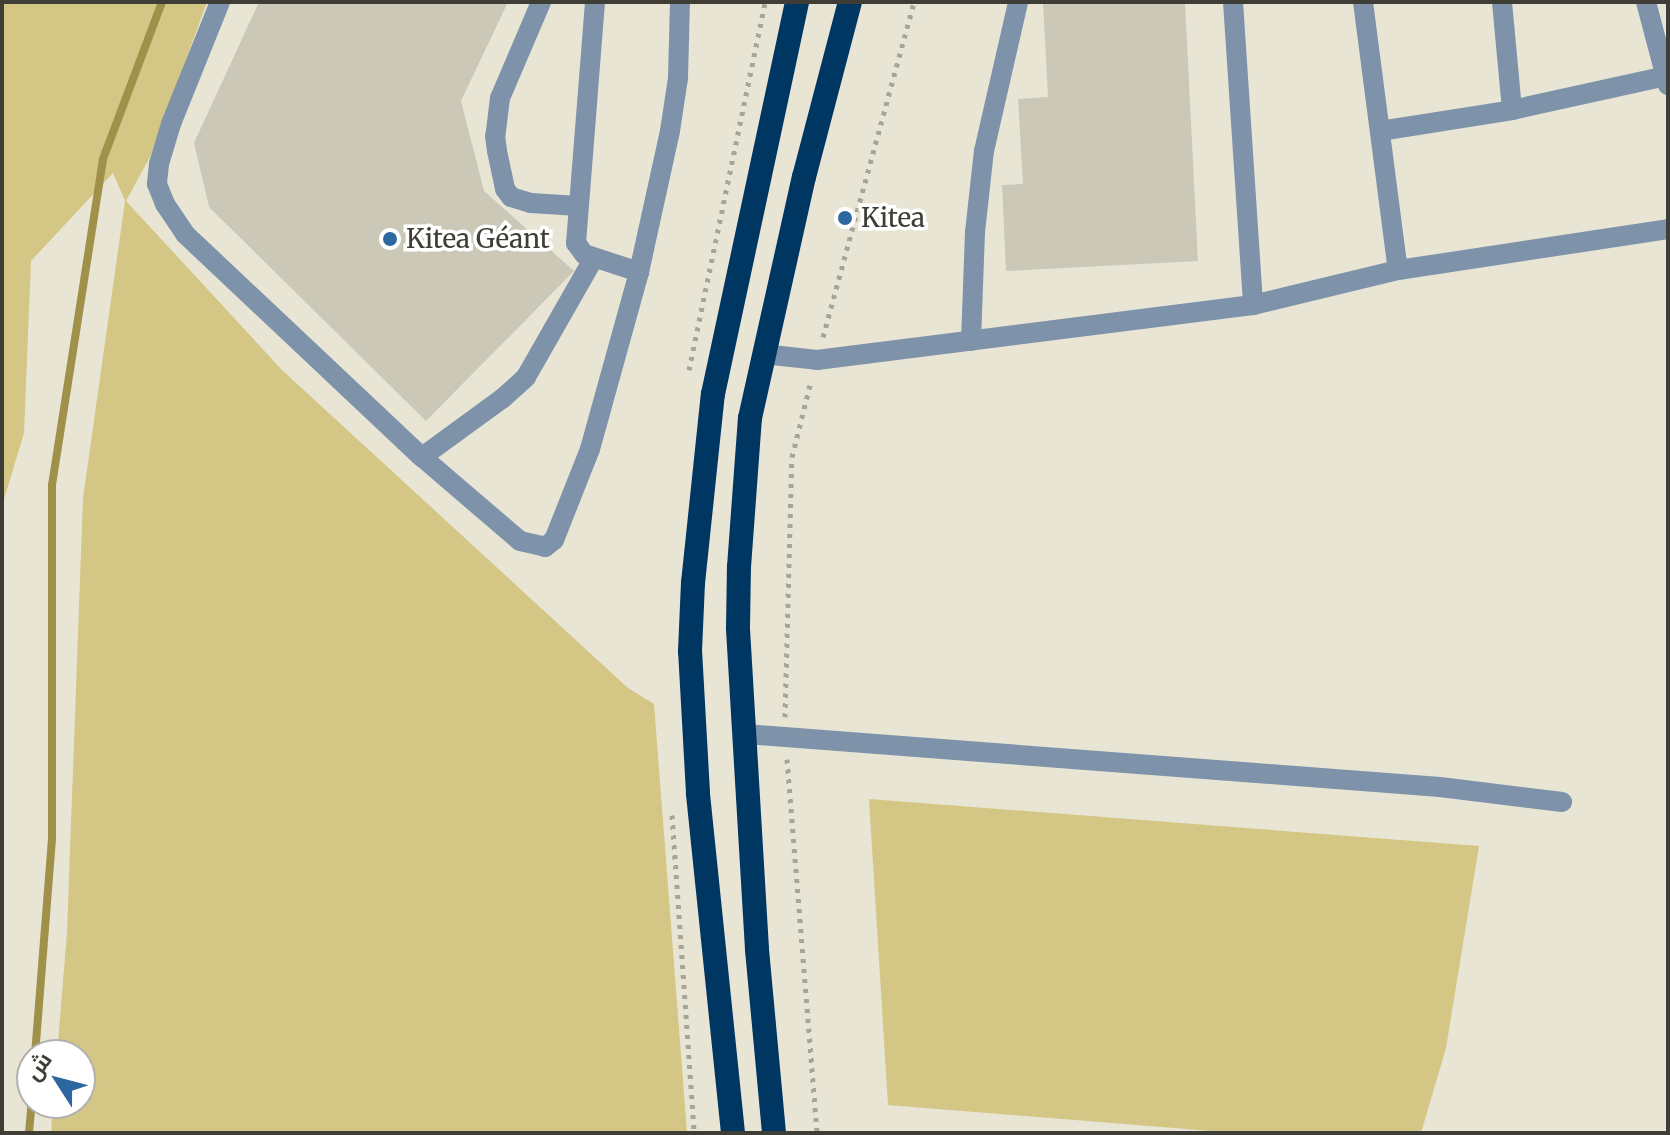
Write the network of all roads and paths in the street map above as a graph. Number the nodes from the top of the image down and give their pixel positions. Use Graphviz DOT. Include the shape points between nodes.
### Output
graph roads {
  1 [pos="220,2"];
  2 [pos="541,2"];
  3 [pos="595,2"];
  4 [pos="680,2"];
  5 [pos="797,2"];
  6 [pos="914,2"];
  7 [pos="1018,2"];
  8 [pos="1233,2"];
  9 [pos="1363,2"];
  10 [pos="1502,2"];
  11 [pos="1646,2"];
  12 [pos="850,6"];
  13 [pos="1667,80"];
  14 [pos="1512,110"];
  15 [pos="1380,131"];
  16 [pos="578,206"];
  17 [pos="1668,229"];
  18 [pos="594,258"];
  19 [pos="1398,270"];
  20 [pos="639,272"];
  21 [pos="1253,305"];
  22 [pos="971,341"];
  23 [pos="763,354"];
  24 [pos="817,360"];
  25 [pos="422,457"];
  26 [pos="745,734"];
  27 [pos="786,738"];
  28 [pos="1562,802"];
  29 [pos="733,1133"];
  30 [pos="774,1133"];
  31 [pos="817,1133"];
  1 -- 25 [label="street" via="159,164 157,184 165,204 185,234"];
  2 -- 16 [label="street" via="500,98 495,136 500,165 505,189 519,201"];
  3 -- 16 [label="street"];
  4 -- 20 [label="street" via="670,131"];
  5 -- 29 [label="highway" via="713,394 693,583 690,651 698,793"];
  6 -- 24 [label="path"];
  7 -- 22 [label="street" via="984,151"];
  8 -- 21 [label="street"];
  9 -- 15 [label="street"];
  10 -- 14 [label="street"];
  11 -- 13 [label="street"];
  12 -- 23 [label="highway"];
  13 -- 14 [label="street"];
  14 -- 15 [label="street"];
  15 -- 19 [label="street"];
  16 -- 18 [label="street" via="578,250"];
  17 -- 19 [label="street"];
  18 -- 20 [label="street"];
  18 -- 25 [label="street" via="526,377"];
  19 -- 21 [label="street"];
  20 -- 25 [label="street" via="590,449 554,540 545,547 520,541"];
  21 -- 22 [label="street"];
  22 -- 24 [label="street"];
  23 -- 24 [label="street"];
  23 -- 26 [label="highway" via="750,418 739,567"];
  24 -- 27 [label="path" via="792,457"];
  26 -- 27 [label="street"];
  26 -- 30 [label="highway"];
  27 -- 28 [label="street" via="1440,787"];
  27 -- 31 [label="path"];
}
